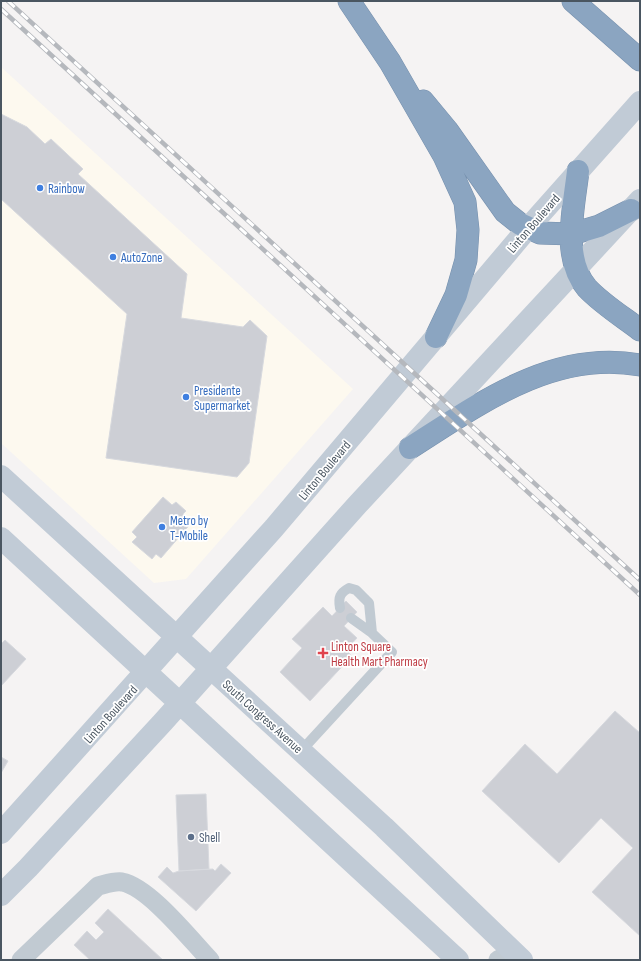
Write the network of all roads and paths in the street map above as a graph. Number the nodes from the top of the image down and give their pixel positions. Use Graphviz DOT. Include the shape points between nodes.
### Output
graph roads {
  1 [pos="348,1"];
  2 [pos="573,1"];
  3 [pos="640,60"];
  4 [pos="390,62"];
  5 [pos="640,102"];
  6 [pos="578,171"];
  7 [pos="636,205"];
  8 [pos="528,228"];
  9 [pos="572,234"];
  10 [pos="576,269"];
  11 [pos="640,330"];
  12 [pos="436,338"];
  13 [pos="640,365"];
  14 [pos="410,448"];
  15 [pos="1,476"];
  16 [pos="1,538"];
  17 [pos="340,608"];
  18 [pos="351,618"];
  19 [pos="372,633"];
  20 [pos="177,639"];
  21 [pos="210,669"];
  22 [pos="146,673"];
  23 [pos="179,704"];
  24 [pos="301,751"];
  25 [pos="1,833"];
  26 [pos="1,894"];
  27 [pos="511,958"];
  28 [pos="21,960"];
  29 [pos="210,960"];
  30 [pos="458,960"];
  1 -- 4 [label="highway"];
  2 -- 3 [label="highway"];
  4 -- 8 [label="highway" via="447,130 509,217"];
  4 -- 12 [label="highway" via="452,171 465,202 468,247 463,272 456,295"];
  5 -- 6 [label="main road, Linton Boulevard"];
  6 -- 8 [label="main road, Linton Boulevard"];
  6 -- 9 [label="highway"];
  7 -- 9 [label="highway" via="594,228"];
  7 -- 10 [label="main road"];
  8 -- 9 [label="highway" via="540,233"];
  8 -- 12 [label="main road, Linton Boulevard"];
  9 -- 10 [label="highway"];
  10 -- 11 [label="highway" via="584,284 594,294"];
  10 -- 14 [label="main road"];
  12 -- 20 [label="main road, Linton Boulevard"];
  13 -- 14 [label="highway" via="572,366 535,376 491,398"];
  14 -- 21 [label="main road"];
  15 -- 20 [label="main road, South Congress Avenue"];
  16 -- 22 [label="main road"];
  17 -- 19 [label="lane" via="338,599 342,592 349,588 356,590 369,603"];
  18 -- 19 [label="lane"];
  19 -- 24 [label="lane" via="392,652"];
  20 -- 21 [label="main road, South Congress Avenue"];
  20 -- 22 [label="main road, Linton Boulevard"];
  21 -- 23 [label="main road"];
  21 -- 24 [label="main road, South Congress Avenue"];
  22 -- 23 [label="main road"];
  22 -- 25 [label="main road, Linton Boulevard"];
  23 -- 26 [label="main road"];
  23 -- 30 [label="main road"];
  24 -- 27 [label="main road, South Congress Avenue"];
  28 -- 29 [label="street" via="98,886 109,882 121,882 132,885 165,912"];
}
